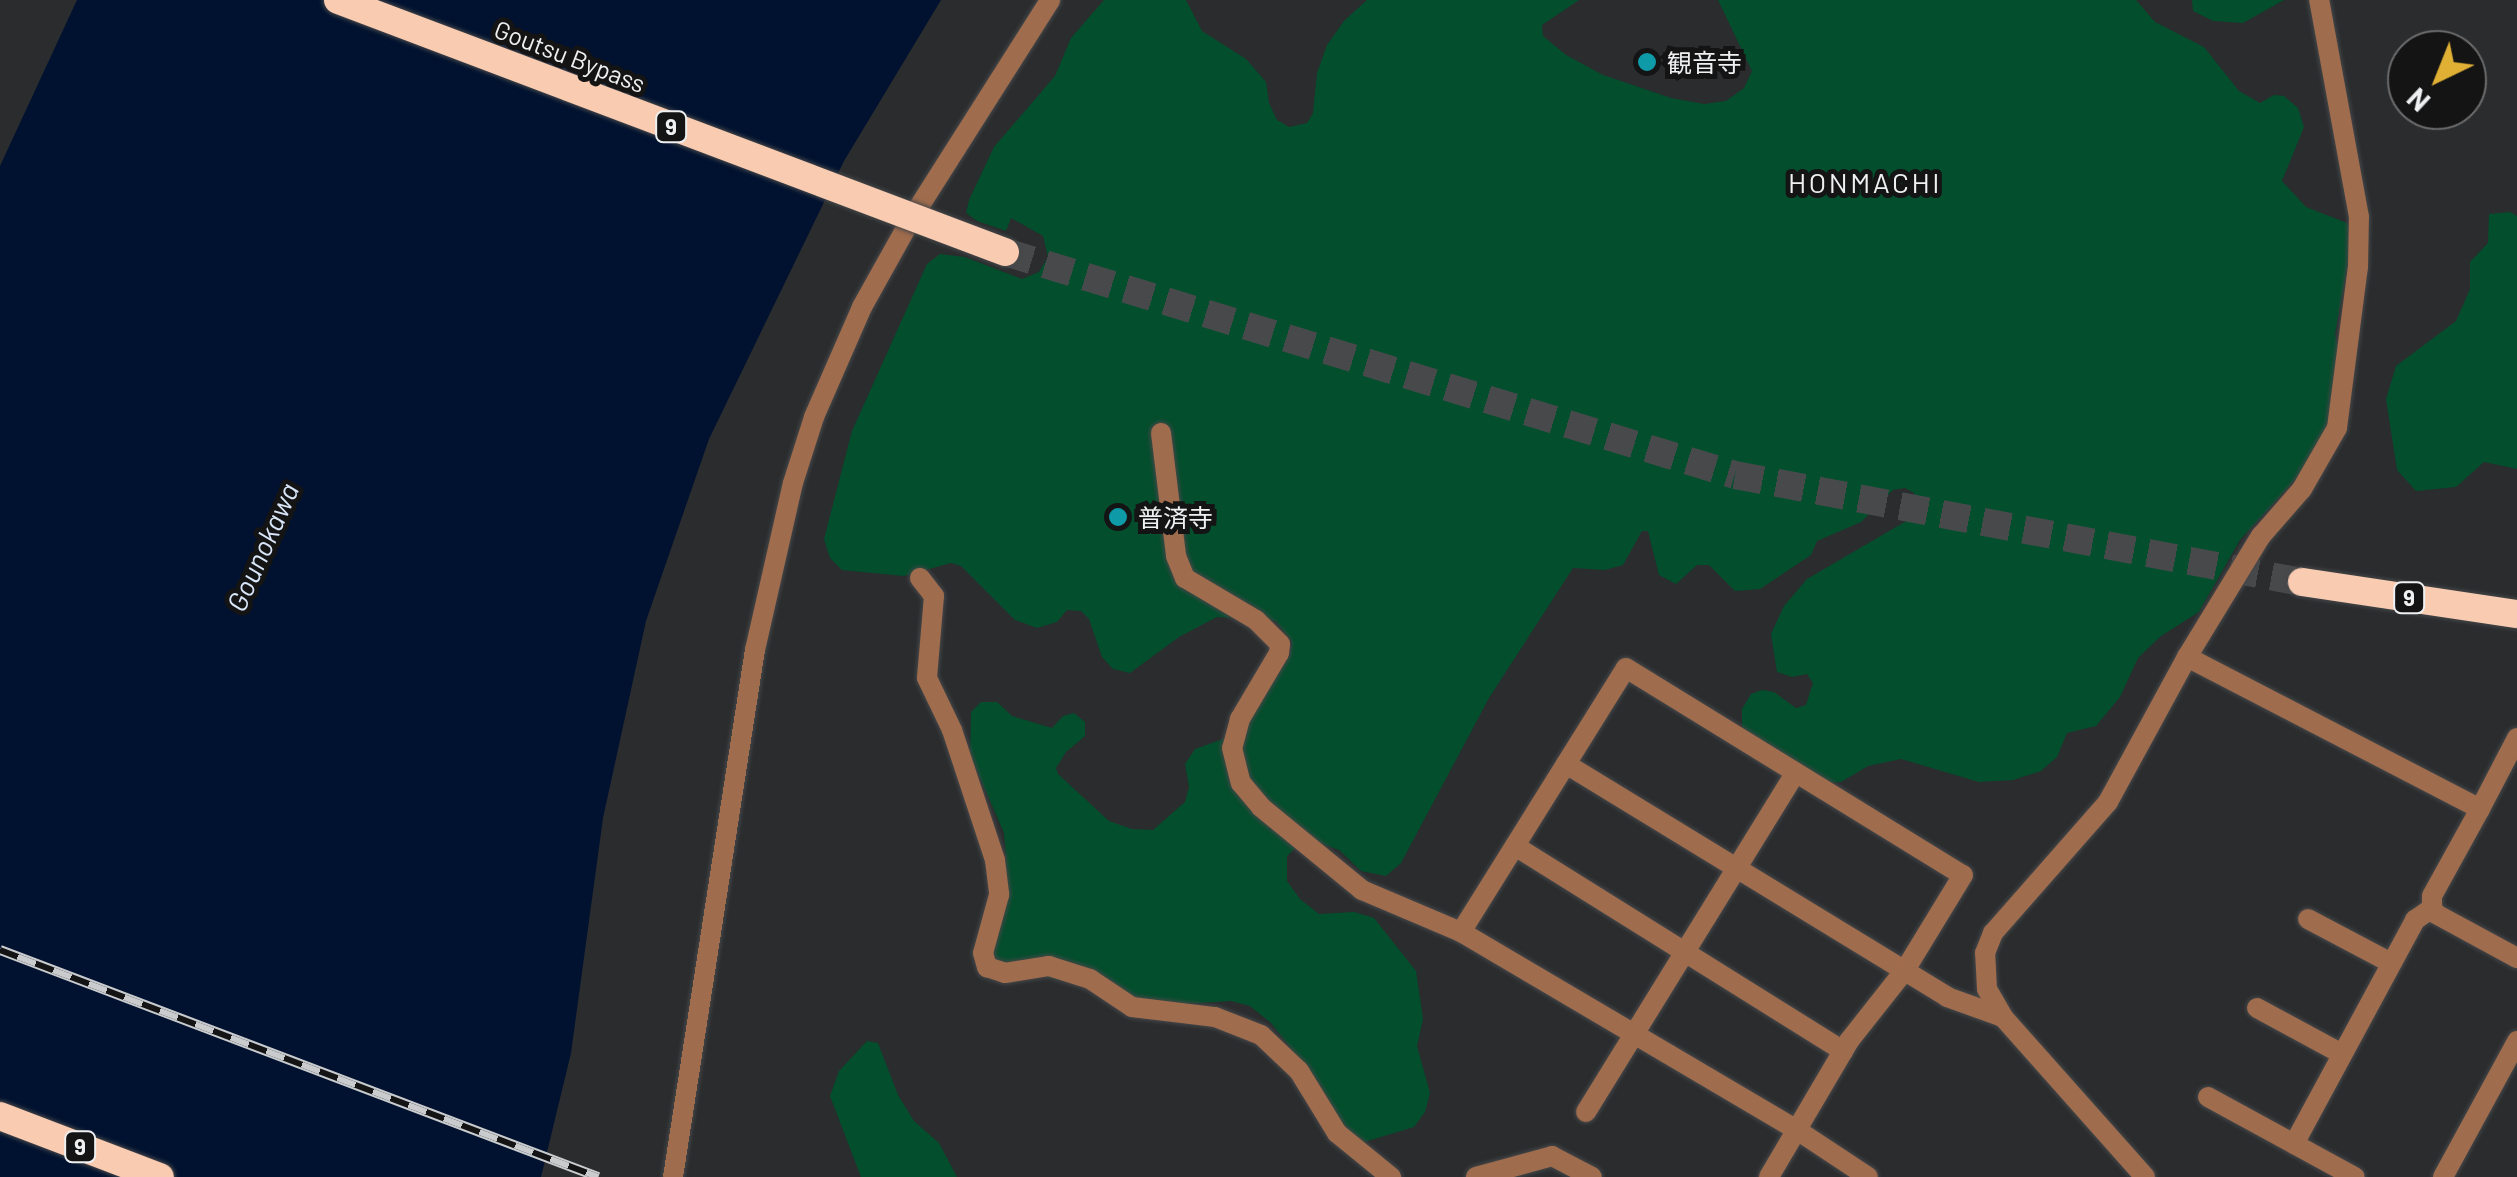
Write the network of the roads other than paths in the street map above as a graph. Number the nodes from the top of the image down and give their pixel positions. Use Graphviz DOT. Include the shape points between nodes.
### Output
graph roads {
  1 [pos="338,0"];
  2 [pos="1050,0"];
  3 [pos="2320,0"];
  4 [pos="484,56"];
  5 [pos="539,76"];
  6 [pos="901,218"];
  7 [pos="1004,252"];
  8 [pos="1161,433"];
  9 [pos="920,578"];
  10 [pos="2302,582"];
  11 [pos="2517,614"];
  12 [pos="2187,656"];
  13 [pos="2517,738"];
  14 [pos="1566,764"];
  15 [pos="1795,774"];
  16 [pos="2480,810"];
  17 [pos="1514,846"];
  18 [pos="1738,866"];
  19 [pos="2432,908"];
  20 [pos="2308,919"];
  21 [pos="1461,932"];
  22 [pos="1684,953"];
  23 [pos="2517,958"];
  24 [pos="2392,963"];
  25 [pos="1904,970"];
  26 [pos="2257,1008"];
  27 [pos="2003,1017"];
  28 [pos="1635,1034"];
  29 [pos="2517,1042"];
  30 [pos="1843,1052"];
  31 [pos="2342,1054"];
  32 [pos="2208,1098"];
  33 [pos="1586,1112"];
  34 [pos="0,1116"];
  35 [pos="1798,1130"];
  36 [pos="2294,1144"];
  37 [pos="160,1177"];
  38 [pos="673,1177"];
  39 [pos="1391,1177"];
  40 [pos="1476,1177"];
  41 [pos="1592,1177"];
  42 [pos="1769,1177"];
  43 [pos="1868,1177"];
  44 [pos="2145,1177"];
  45 [pos="2355,1177"];
  46 [pos="2443,1177"];
  1 -- 4 [label="highway, Goutsu Bypass, bridge"];
  2 -- 6 [label="street"];
  3 -- 12 [label="street" via="2359,217 2344,400 2318,465 2261,536"];
  4 -- 5 [label="street, bridge"];
  5 -- 6 [label="street, bridge"];
  5 -- 7 [label="highway, Goutsu Bypass / 9, bridge"];
  6 -- 38 [label="street" via="840,351 794,483 755,650"];
  8 -- 21 [label="street" via="1176,556 1185,578 1256,620 1280,644 1236,728 1233,763 1242,784 1362,890"];
  9 -- 39 [label="street" via="934,596 927,678 952,730 995,860 998,896 983,953 988,967 1005,973 1049,966 1090,979 1132,1007 1215,1016 1261,1035 1288,1057 1337,1132"];
  10 -- 11 [label="highway, 9"];
  12 -- 16 [label="street"];
  12 -- 27 [label="street" via="2108,802 1993,933 1985,952 1987,989"];
  13 -- 16 [label="street"];
  14 -- 15 [label="street" via="1626,668"];
  14 -- 17 [label="street"];
  14 -- 18 [label="street"];
  15 -- 18 [label="street"];
  15 -- 25 [label="street" via="1963,875"];
  16 -- 19 [label="street" via="2432,896"];
  17 -- 21 [label="street"];
  17 -- 22 [label="street"];
  18 -- 22 [label="street"];
  18 -- 25 [label="street"];
  19 -- 23 [label="street"];
  19 -- 24 [label="street" via="2415,920"];
  20 -- 24 [label="street"];
  21 -- 28 [label="street"];
  22 -- 28 [label="street"];
  22 -- 30 [label="street"];
  24 -- 31 [label="street"];
  25 -- 27 [label="street" via="1947,996"];
  25 -- 30 [label="street"];
  26 -- 31 [label="street"];
  27 -- 44 [label="street"];
  28 -- 33 [label="street"];
  28 -- 35 [label="street"];
  29 -- 46 [label="street"];
  30 -- 35 [label="street"];
  31 -- 36 [label="street"];
  32 -- 36 [label="street"];
  34 -- 37 [label="highway, 9"];
  35 -- 42 [label="street"];
  35 -- 43 [label="street"];
  36 -- 45 [label="street"];
  40 -- 41 [label="street" via="1552,1156"];
}
